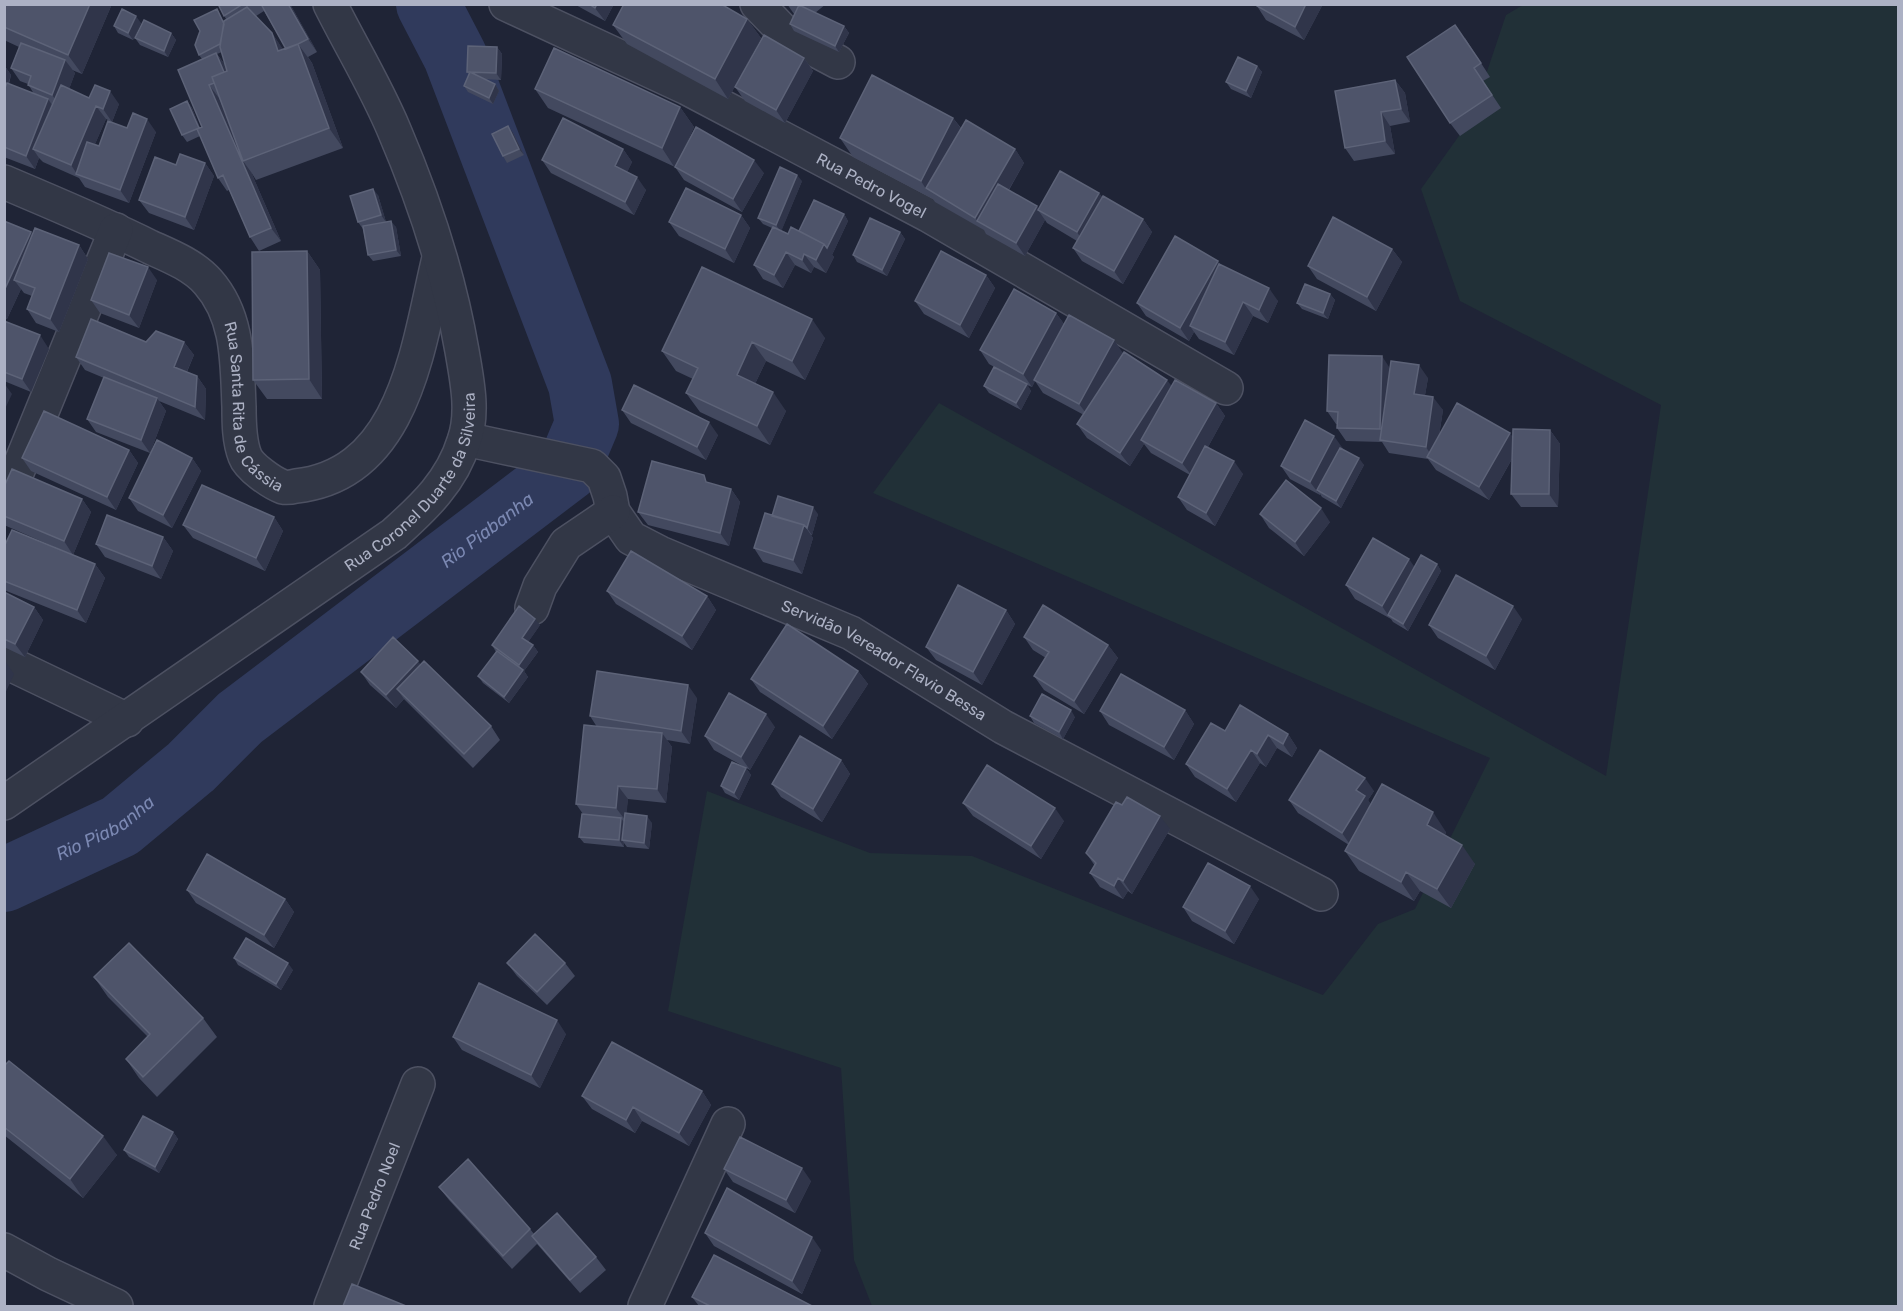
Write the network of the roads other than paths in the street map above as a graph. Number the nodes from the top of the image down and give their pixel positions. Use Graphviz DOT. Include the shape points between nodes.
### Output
graph roads {
  1 [pos="330,4"];
  2 [pos="506,4"];
  3 [pos="757,4"];
  4 [pos="838,62"];
  5 [pos="4,182"];
  6 [pos="116,230"];
  7 [pos="440,254"];
  8 [pos="1226,388"];
  9 [pos="465,439"];
  10 [pos="18,470"];
  11 [pos="612,512"];
  12 [pos="531,608"];
  13 [pos="4,661"];
  14 [pos="127,720"];
  15 [pos="19,776"];
  16 [pos="4,803"];
  17 [pos="1321,894"];
  18 [pos="418,1084"];
  19 [pos="728,1124"];
  20 [pos="4,1250"];
  21 [pos="116,1306"];
  22 [pos="331,1306"];
  23 [pos="645,1306"];
  1 -- 7 [label="street, Rua Coronel Duarte da Silveira" via="394,129"];
  2 -- 8 [label="street, Rua Pedro Vogel" via="687,88 928,215"];
  3 -- 4 [label="street" via="787,35"];
  5 -- 6 [label="street, Rua Santa Rita de Cássia"];
  6 -- 7 [label="street, Rua Santa Rita de Cássia" via="187,264 207,280 223,301 237,356 239,425 245,458 263,476 284,488 314,484 339,475 379,440 403,398 413,368"];
  6 -- 10 [label="street"];
  7 -- 9 [label="street, Rua Coronel Duarte da Silveira" via="467,381"];
  9 -- 11 [label="street, Servidão Vereador Flavio Bessa" via="592,466 604,478"];
  9 -- 14 [label="street, Rua Coronel Duarte da Silveira" via="447,478 428,503 394,534"];
  11 -- 12 [label="street" via="566,544"];
  11 -- 17 [label="street, Servidão Vereador Flavio Bessa" via="631,538 851,633 1003,727"];
  13 -- 14 [label="street"];
  14 -- 15 [label="street, Rua Coronel Duarte da Silveira"];
  15 -- 16 [label="street, Rua Coronel Duarte da Silveira"];
  18 -- 22 [label="street, Rua Pedro Noel"];
  19 -- 23 [label="street"];
  20 -- 21 [label="street"];
}
